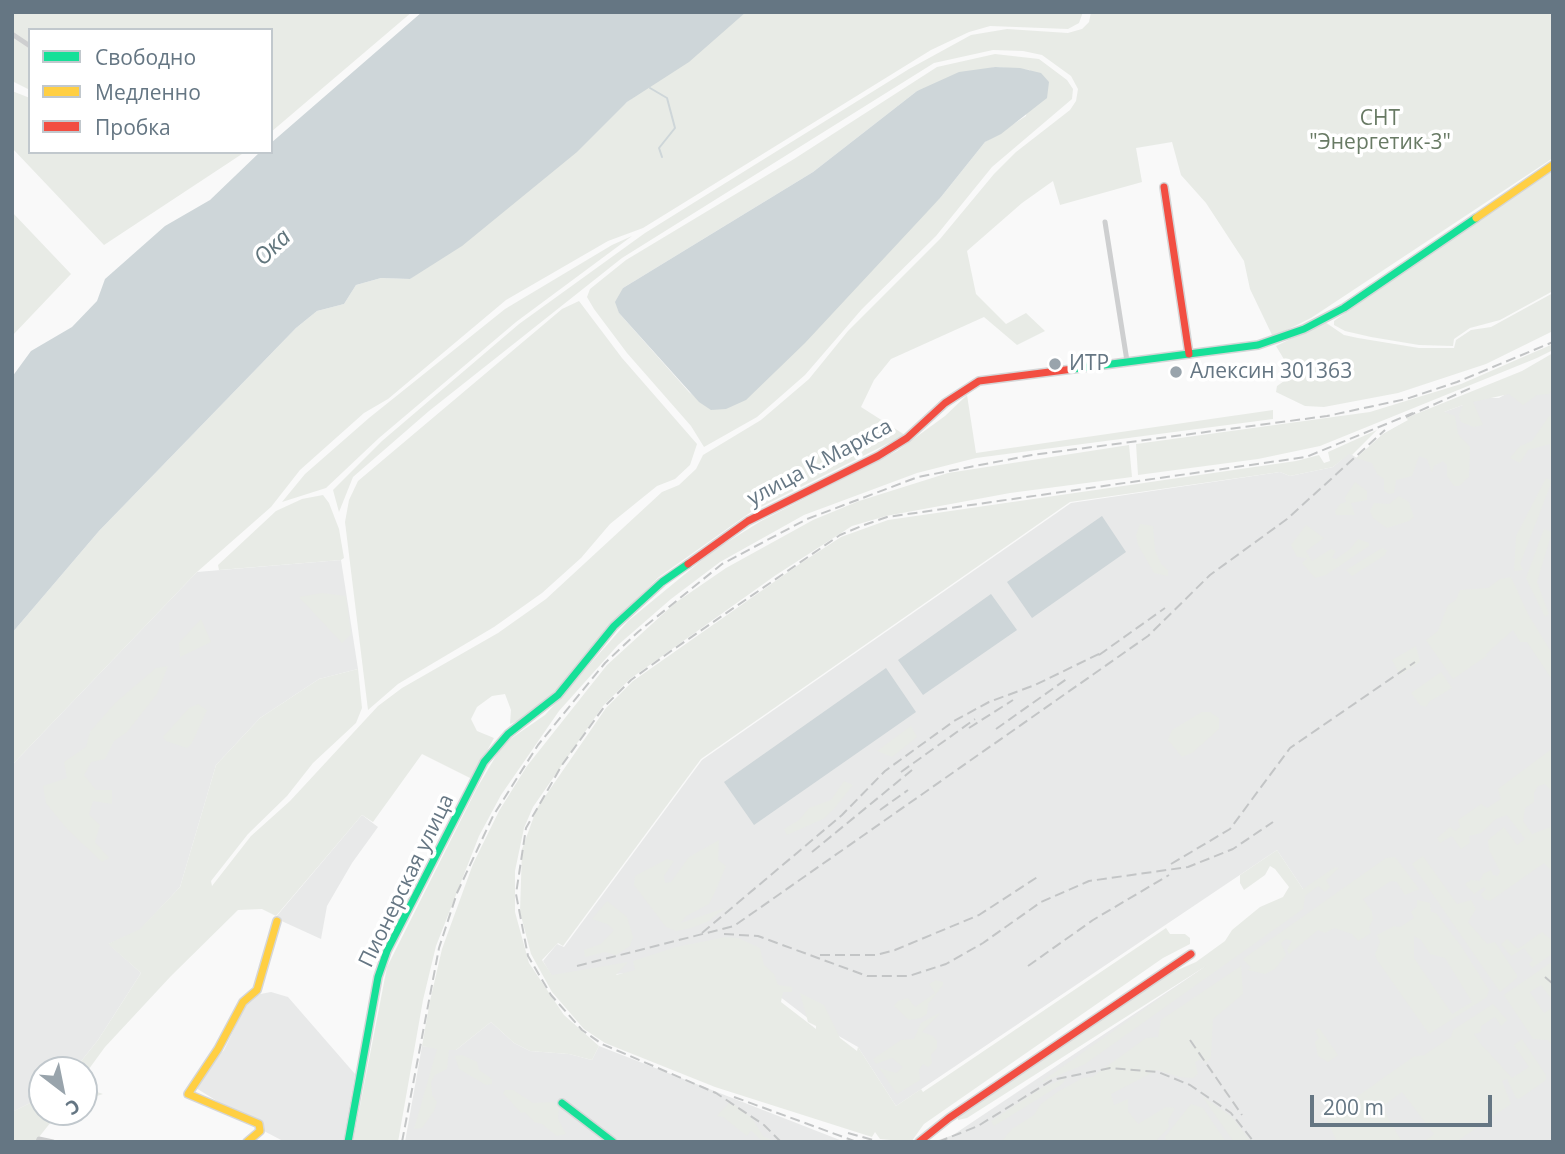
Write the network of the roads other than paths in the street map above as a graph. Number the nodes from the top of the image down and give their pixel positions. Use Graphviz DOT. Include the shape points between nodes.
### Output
graph roads {
  1 [pos="12,34"];
  2 [pos="28,45"];
  3 [pos="1553,165"];
  4 [pos="1164,187"];
  5 [pos="1105,222"];
  6 [pos="1189,354"];
  7 [pos="1127,361"];
  8 [pos="484,762"];
  9 [pos="277,921"];
  10 [pos="1191,954"];
  11 [pos="562,1103"];
  12 [pos="39,1140"];
  13 [pos="53,1142"];
  14 [pos="247,1142"];
  15 [pos="348,1142"];
  16 [pos="613,1142"];
  17 [pos="919,1142"];
  1 -- 2 [label="street"];
  3 -- 6 [label="main road, улица К.Маркса" via="1304,329 1258,345"];
  4 -- 6 [label="main road"];
  5 -- 7 [label="street"];
  6 -- 7 [label="main road, улица К.Маркса"];
  7 -- 8 [label="main road, улица К.Маркса" via="979,381 878,457 748,521 662,582 614,626 558,695 508,734"];
  8 -- 15 [label="main road, Пионерская улица" via="387,951 378,977"];
  9 -- 14 [label="main road" via="257,990 243,1002 188,1094 259,1124 260,1131"];
  10 -- 17 [label="main road"];
  11 -- 16 [label="main road"];
  12 -- 13 [label="street"];
}
